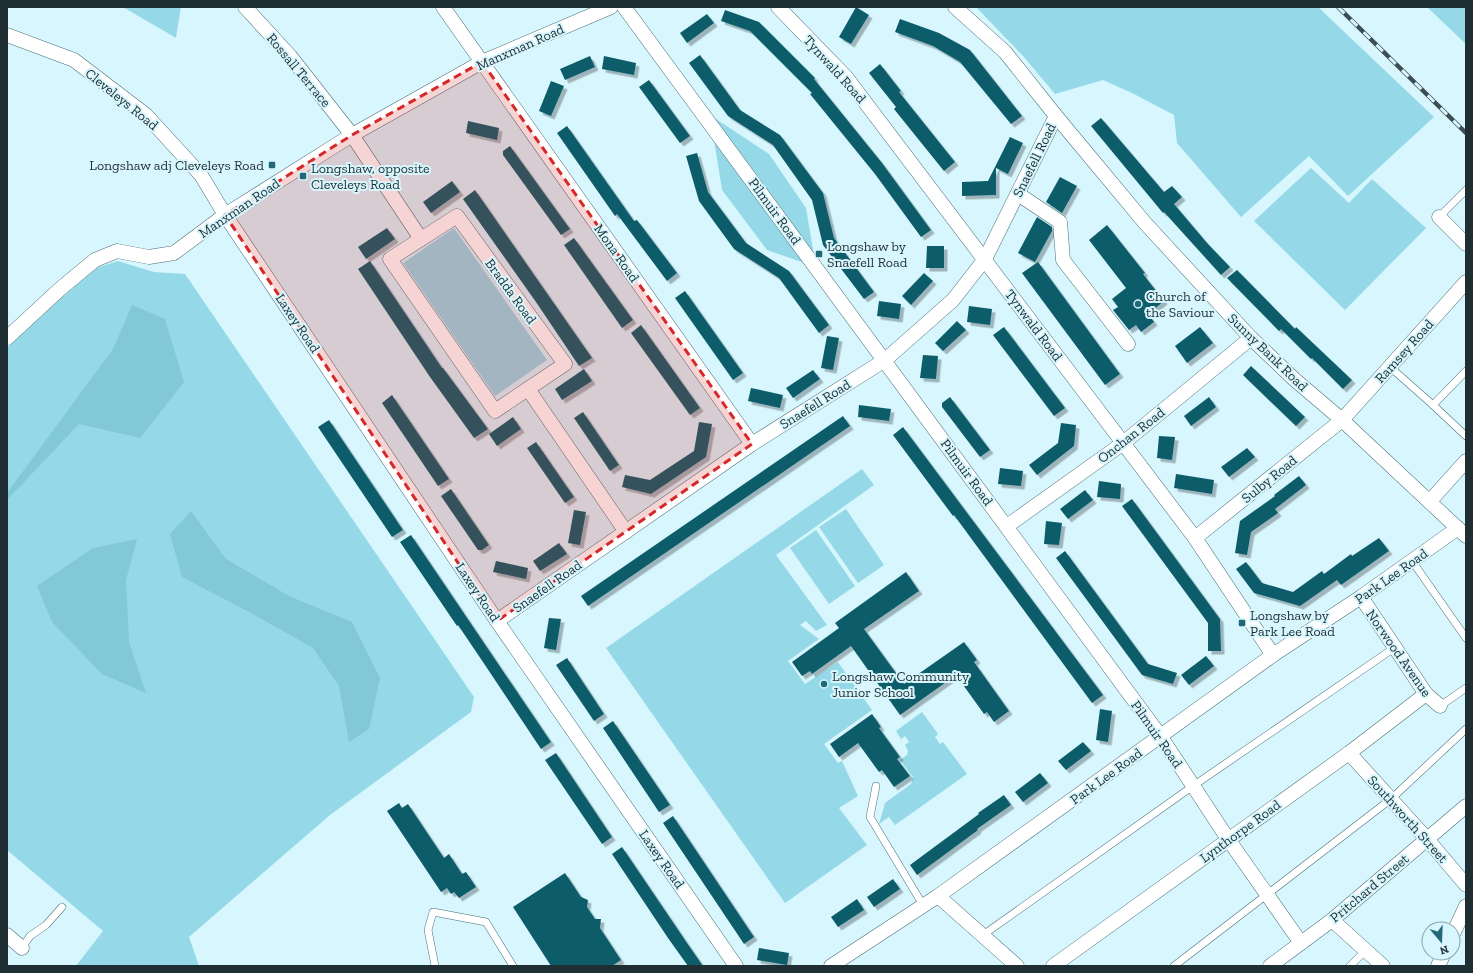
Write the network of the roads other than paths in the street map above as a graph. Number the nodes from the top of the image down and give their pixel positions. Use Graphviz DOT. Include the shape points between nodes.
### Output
graph roads {
  1 [pos="245,7"];
  2 [pos="443,7"];
  3 [pos="611,7"];
  4 [pos="624,7"];
  5 [pos="778,7"];
  6 [pos="955,7"];
  7 [pos="7,35"];
  8 [pos="482,62"];
  9 [pos="1056,116"];
  10 [pos="352,134"];
  11 [pos="1466,190"];
  12 [pos="1018,194"];
  13 [pos="225,215"];
  14 [pos="1439,217"];
  15 [pos="421,239"];
  16 [pos="1466,244"];
  17 [pos="985,259"];
  18 [pos="1466,282"];
  19 [pos="7,338"];
  20 [pos="1251,338"];
  21 [pos="1128,344"];
  22 [pos="885,360"];
  23 [pos="1390,367"];
  24 [pos="1466,371"];
  25 [pos="528,389"];
  26 [pos="1433,405"];
  27 [pos="1342,420"];
  28 [pos="1466,436"];
  29 [pos="752,444"];
  30 [pos="1122,444"];
  31 [pos="1466,461"];
  32 [pos="1430,501"];
  33 [pos="1007,526"];
  34 [pos="626,532"];
  35 [pos="1462,532"];
  36 [pos="1195,538"];
  37 [pos="1412,561"];
  38 [pos="1361,597"];
  39 [pos="497,621"];
  40 [pos="1466,638"];
  41 [pos="1394,648"];
  42 [pos="1274,655"];
  43 [pos="1466,688"];
  44 [pos="1426,694"];
  45 [pos="1440,706"];
  46 [pos="1466,729"];
  47 [pos="1161,737"];
  48 [pos="1349,753"];
  49 [pos="876,786"];
  50 [pos="1193,786"];
  51 [pos="1391,799"];
  52 [pos="1466,806"];
  53 [pos="1228,839"];
  54 [pos="1427,839"];
  55 [pos="1466,885"];
  56 [pos="1267,894"];
  57 [pos="938,896"];
  58 [pos="923,905"];
  59 [pos="1466,906"];
  60 [pos="62,907"];
  61 [pos="1332,920"];
  62 [pos="1459,921"];
  63 [pos="7,935"];
  64 [pos="982,935"];
  65 [pos="1301,943"];
  66 [pos="22,948"];
  67 [pos="1365,951"];
  68 [pos="435,966"];
  69 [pos="513,966"];
  70 [pos="736,966"];
  71 [pos="830,966"];
  72 [pos="1017,966"];
  73 [pos="1053,966"];
  74 [pos="1174,966"];
  75 [pos="1270,966"];
  76 [pos="1350,966"];
  77 [pos="1383,966"];
  1 -- 10 [label="street, Rossall Terrace" via="290,56"];
  2 -- 8 [label="street, Mona Road"];
  3 -- 8 [label="street, Manxman Road"];
  4 -- 22 [label="street, Pilmuir Road"];
  5 -- 17 [label="street, Tynwald Road" via="846,77"];
  6 -- 9 [label="street" via="1005,52"];
  7 -- 13 [label="street, Cleveleys Road" via="74,60 146,115 201,175"];
  8 -- 10 [label="street, Manxman Road"];
  8 -- 29 [label="street, Mona Road"];
  9 -- 12 [label="street, Snaefell Road"];
  9 -- 20 [label="street, Sunny Bank Road" via="1145,224"];
  10 -- 13 [label="street, Manxman Road"];
  10 -- 15 [label="street"];
  11 -- 14 [label="lane"];
  12 -- 17 [label="street, Snaefell Road"];
  12 -- 21 [label="street" via="1060,222 1063,260"];
  13 -- 19 [label="street, Manxman Road" via="174,253 148,257 117,251 95,260"];
  13 -- 39 [label="street, Laxey Road"];
  14 -- 16 [label="street"];
  15 -- 25 [label="street, Bradda Road" via="390,259 495,411"];
  15 -- 25 [label="street, Bradda Road" via="457,216 565,364"];
  17 -- 22 [label="street, Snaefell Road" via="953,300"];
  17 -- 30 [label="street, Tynwald Road"];
  18 -- 23 [label="street, Ramsey Road"];
  20 -- 27 [label="street, Sunny Bank Road"];
  20 -- 30 [label="street, Onchan Road"];
  22 -- 29 [label="street, Snaefell Road"];
  22 -- 33 [label="street, Pilmuir Road"];
  23 -- 26 [label="lane"];
  23 -- 27 [label="street, Ramsey Road"];
  24 -- 26 [label="lane"];
  25 -- 34 [label="street"];
  26 -- 28 [label="lane"];
  27 -- 32 [label="street, Sunny Bank Road"];
  27 -- 36 [label="street, Sulby Road"];
  29 -- 34 [label="street, Snaefell Road"];
  30 -- 33 [label="street, Onchan Road"];
  30 -- 36 [label="street, Tynwald Road"];
  31 -- 32 [label="street"];
  32 -- 35 [label="street, Sunny Bank Road"];
  33 -- 47 [label="street, Pilmuir Road"];
  34 -- 39 [label="street, Snaefell Road"];
  35 -- 37 [label="street, Park Lee Road"];
  36 -- 42 [label="street, Tynwald Road"];
  37 -- 38 [label="street, Park Lee Road"];
  37 -- 40 [label="lane"];
  38 -- 41 [label="street, Norwood Avenue"];
  38 -- 42 [label="street, Park Lee Road"];
  39 -- 70 [label="street, Laxey Road"];
  41 -- 44 [label="street, Norwood Avenue"];
  41 -- 50 [label="lane"];
  42 -- 47 [label="street, Park Lee Road"];
  43 -- 45 [label="lane"];
  44 -- 45 [label="street, Norwood Avenue"];
  44 -- 48 [label="street, Lynthorpe Road"];
  46 -- 51 [label="lane"];
  47 -- 50 [label="street, Pilmuir Road"];
  47 -- 57 [label="street, Park Lee Road"];
  48 -- 51 [label="street, Southworth Street"];
  48 -- 53 [label="street, Lynthorpe Road"];
  49 -- 58 [label="lane" via="870,817"];
  50 -- 53 [label="street, Pilmuir Road"];
  50 -- 64 [label="lane"];
  51 -- 54 [label="street, Southworth Street"];
  51 -- 56 [label="lane"];
  52 -- 54 [label="street, Pritchard Street"];
  53 -- 56 [label="street, Pilmuir Road"];
  53 -- 73 [label="street, Lynthorpe Road"];
  54 -- 55 [label="street, Southworth Street"];
  54 -- 61 [label="street, Pritchard Street"];
  56 -- 65 [label="street, Pilmuir Road"];
  56 -- 74 [label="lane"];
  57 -- 58 [label="street, Park Lee Road"];
  57 -- 64 [label="street"];
  58 -- 71 [label="street, Park Lee Road"];
  59 -- 62 [label="street"];
  60 -- 66 [label="lane" via="46,925 30,936"];
  61 -- 65 [label="street, Pritchard Street"];
  61 -- 67 [label="street"];
  63 -- 66 [label="street"];
  64 -- 72 [label="street"];
  65 -- 75 [label="street, Pritchard Street"];
  67 -- 76 [label="lane"];
  67 -- 77 [label="street"];
  68 -- 69 [label="lane" via="428,930 432,912 486,922"];
}
